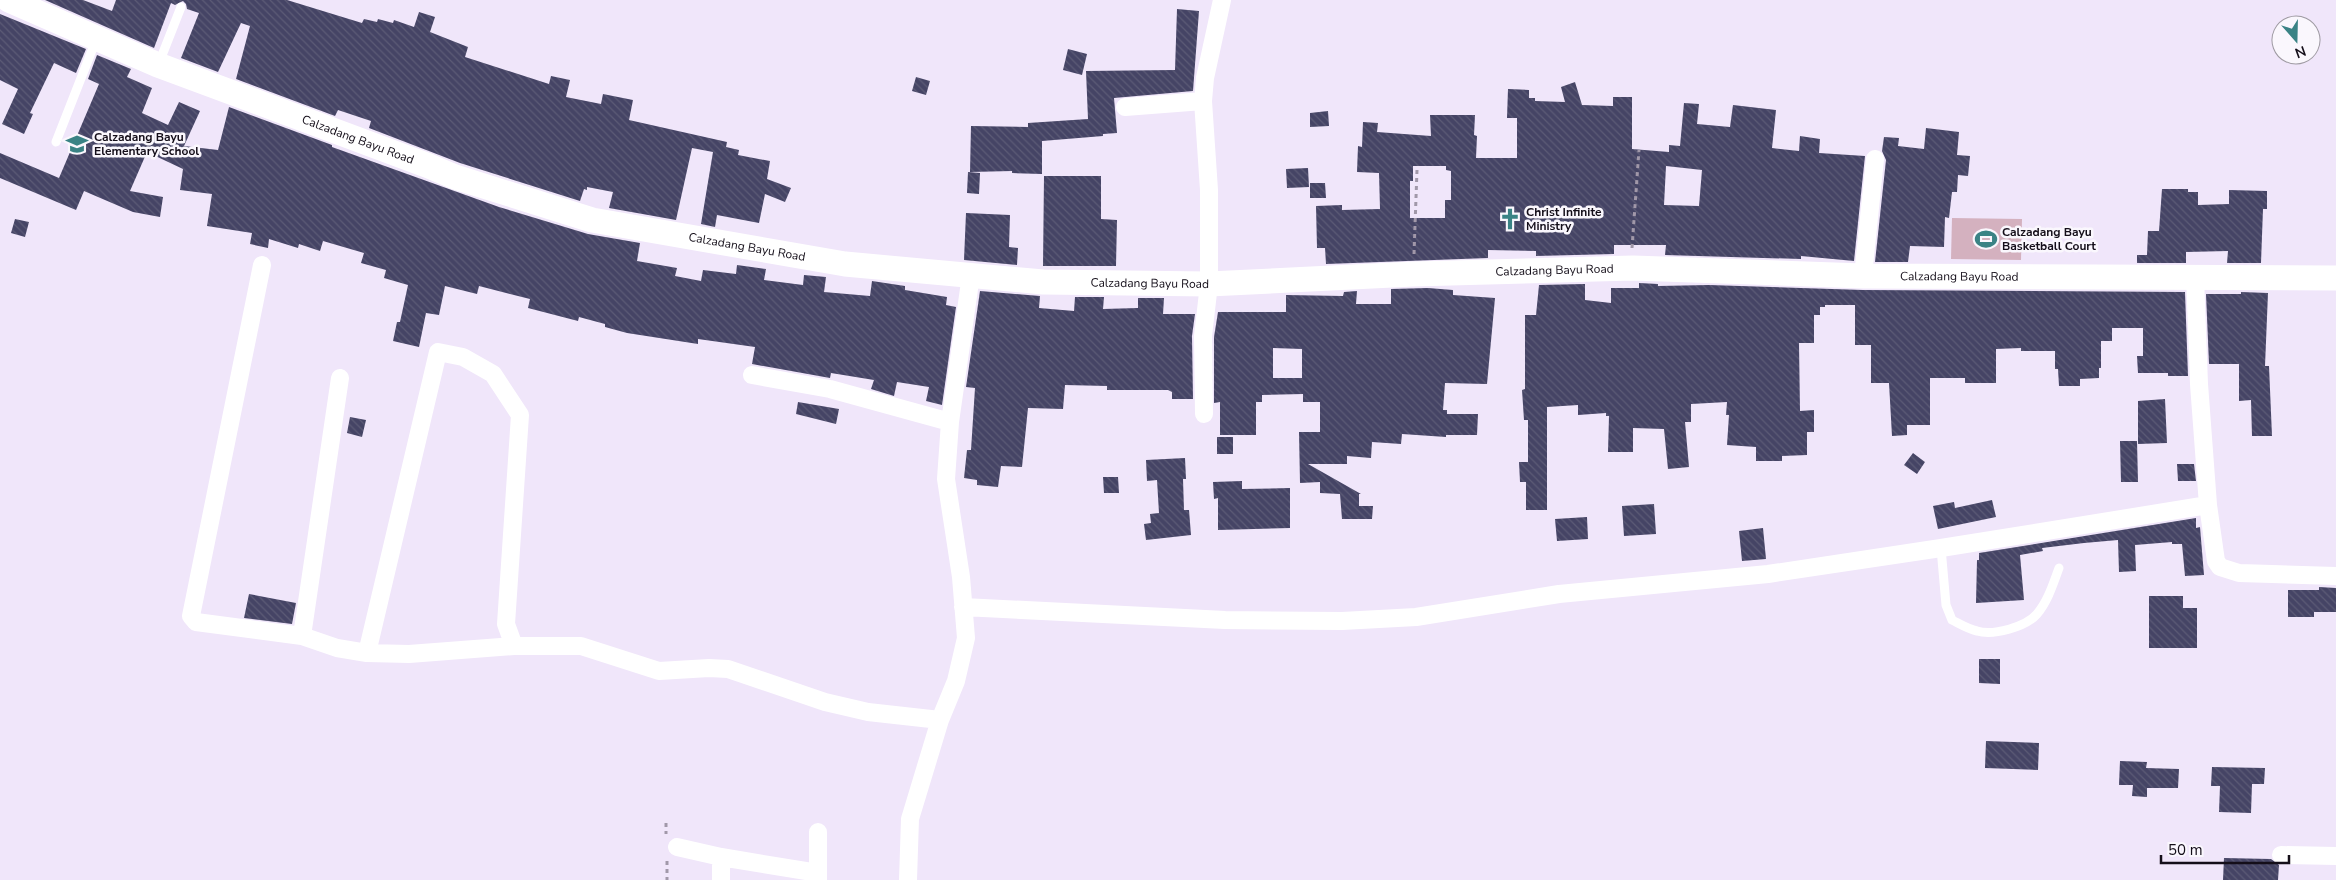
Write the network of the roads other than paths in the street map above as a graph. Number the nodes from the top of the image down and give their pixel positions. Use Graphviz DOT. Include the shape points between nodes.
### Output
graph roads {
  1 [pos="1222,0"];
  2 [pos="17,1"];
  3 [pos="181,7"];
  4 [pos="96,40"];
  5 [pos="158,65"];
  6 [pos="1203,101"];
  7 [pos="1125,107"];
  8 [pos="56,142"];
  9 [pos="1875,159"];
  10 [pos="262,265"];
  11 [pos="971,275"];
  12 [pos="1863,276"];
  13 [pos="2195,276"];
  14 [pos="2336,278"];
  15 [pos="1210,284"];
  16 [pos="752,375"];
  17 [pos="340,378"];
  18 [pos="1204,414"];
  19 [pos="950,422"];
  20 [pos="2208,504"];
  21 [pos="1941,548"];
  22 [pos="2059,568"];
  23 [pos="2336,576"];
  24 [pos="963,607"];
  25 [pos="302,636"];
  26 [pos="514,646"];
  27 [pos="367,652"];
  28 [pos="940,720"];
  29 [pos="818,832"];
  30 [pos="677,847"];
  31 [pos="2281,855"];
  32 [pos="2336,856"];
  33 [pos="721,857"];
  34 [pos="818,877"];
  35 [pos="721,880"];
  36 [pos="908,880"];
  1 -- 6 [label="street"];
  2 -- 4 [label="street, Calzadang Bayu Road"];
  3 -- 5 [label="lane"];
  4 -- 5 [label="street, Calzadang Bayu Road"];
  4 -- 8 [label="lane"];
  5 -- 11 [label="street, Calzadang Bayu Road" via="455,177 592,220 845,264"];
  6 -- 7 [label="street"];
  6 -- 15 [label="street" via="1209,190"];
  9 -- 12 [label="street"];
  10 -- 25 [label="street" via="191,616 196,622"];
  11 -- 15 [label="street, Calzadang Bayu Road" via="1043,282"];
  11 -- 19 [label="street"];
  12 -- 13 [label="street, Calzadang Bayu Road"];
  12 -- 15 [label="street, Calzadang Bayu Road" via="1633,268"];
  13 -- 14 [label="street, Calzadang Bayu Road"];
  13 -- 20 [label="street"];
  15 -- 18 [label="street" via="1203,336"];
  16 -- 19 [label="street" via="830,389"];
  17 -- 25 [label="street"];
  19 -- 24 [label="street" via="946,479 962,577"];
  20 -- 21 [label="street"];
  20 -- 23 [label="street" via="2214,554 2220,567 2239,573"];
  21 -- 22 [label="lane" via="1946,605 1952,620 1978,632 2008,630 2025,624 2046,601"];
  21 -- 24 [label="street" via="1768,574 1559,594 1416,617 1342,621 1225,620"];
  24 -- 28 [label="street" via="966,638 961,666"];
  25 -- 27 [label="street" via="337,648"];
  26 -- 27 [label="street" via="409,654"];
  26 -- 27 [label="street" via="506,624 520,415 493,374 463,357 438,352"];
  26 -- 28 [label="street" via="582,646 659,671 728,669 825,702 868,712"];
  28 -- 36 [label="street" via="910,819"];
  29 -- 34 [label="street"];
  30 -- 33 [label="street"];
  31 -- 32 [label="street"];
  33 -- 34 [label="street"];
  33 -- 35 [label="street"];
}
